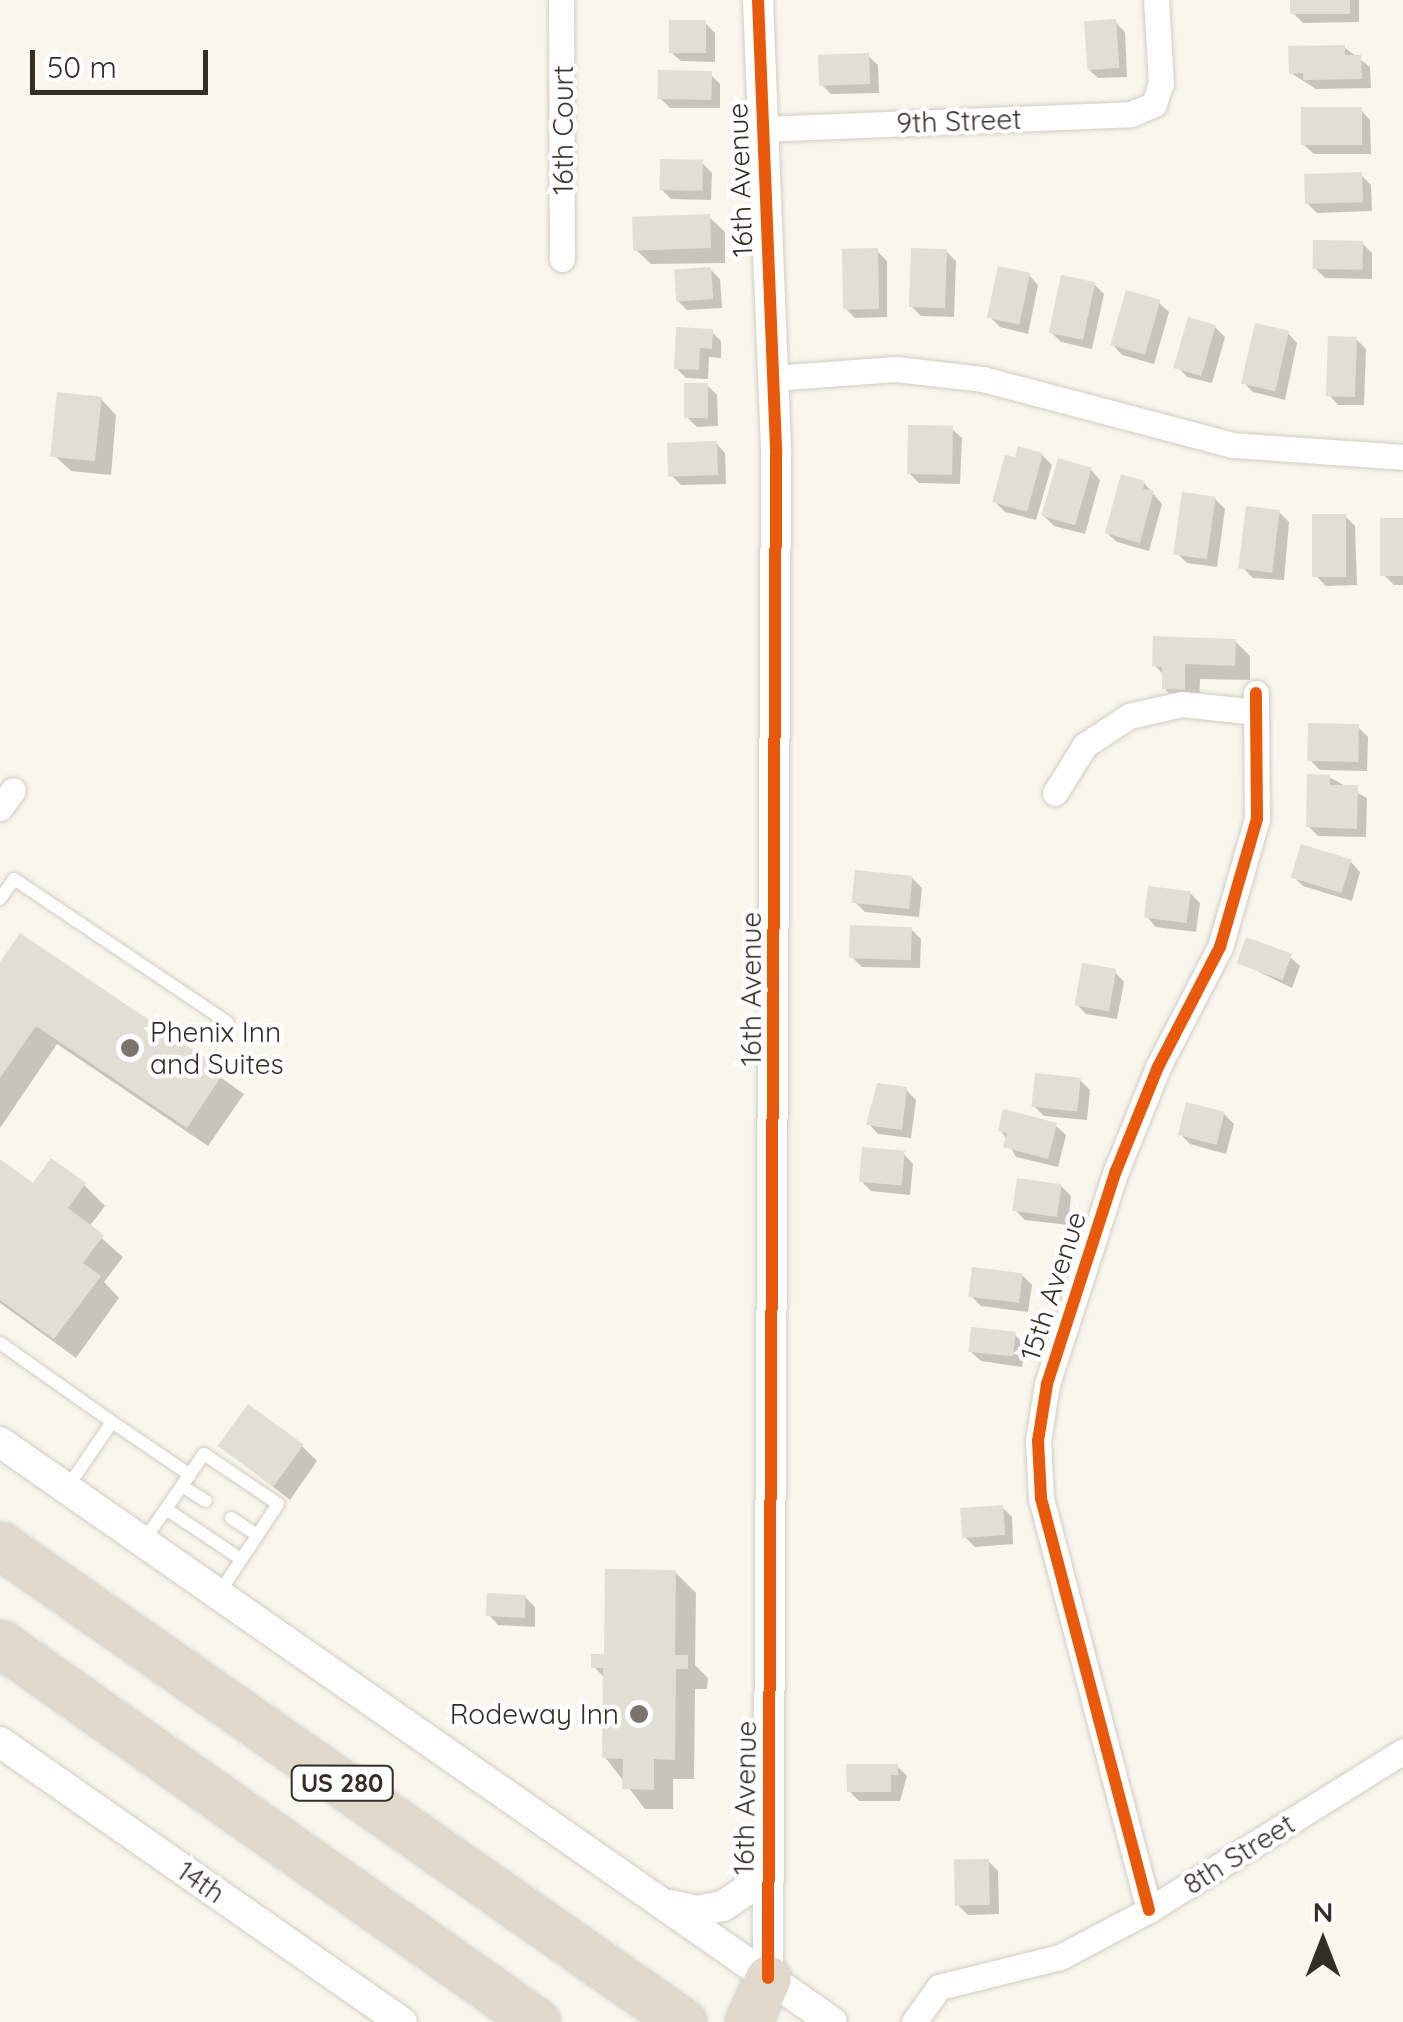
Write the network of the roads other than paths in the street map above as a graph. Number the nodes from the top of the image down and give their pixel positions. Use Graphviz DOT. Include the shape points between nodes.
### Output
graph roads {
  1 [pos="561,0"];
  2 [pos="758,0"];
  3 [pos="1156,0"];
  4 [pos="762,129"];
  5 [pos="562,259"];
  6 [pos="773,378"];
  7 [pos="1403,457"];
  8 [pos="1055,793"];
  9 [pos="0,899"];
  10 [pos="228,1022"];
  11 [pos="0,1344"];
  12 [pos="112,1422"];
  13 [pos="0,1442"];
  14 [pos="186,1481"];
  15 [pos="67,1488"];
  16 [pos="206,1501"];
  17 [pos="166,1509"];
  18 [pos="231,1518"];
  19 [pos="256,1535"];
  20 [pos="143,1542"];
  21 [pos="0,1545"];
  22 [pos="241,1559"];
  23 [pos="218,1594"];
  24 [pos="0,1643"];
  25 [pos="0,1742"];
  26 [pos="1403,1751"];
  27 [pos="769,1857"];
  28 [pos="658,1901"];
  29 [pos="1149,1910"];
  30 [pos="768,1978"];
  31 [pos="402,2022"];
  32 [pos="537,2022"];
  33 [pos="683,2022"];
  34 [pos="748,2022"];
  35 [pos="781,2022"];
  36 [pos="832,2022"];
  37 [pos="914,2022"];
  1 -- 5 [label="street, 16th Court"];
  2 -- 4 [label="street, 16th Avenue"];
  3 -- 4 [label="street, 9th Street" via="1161,83 1154,104 1130,114"];
  4 -- 6 [label="street, 16th Avenue"];
  6 -- 7 [label="street" via="896,369 983,379 1232,445"];
  6 -- 27 [label="street, 16th Avenue" via="777,873"];
  8 -- 29 [label="street, 15th Avenue" via="1084,745 1129,716 1182,704 1256,702 1257,819 1220,947 1158,1067 1116,1171 1047,1384 1038,1441 1041,1498 1058,1570"];
  9 -- 10 [label="lane" via="14,879"];
  11 -- 12 [label="lane"];
  12 -- 14 [label="lane"];
  12 -- 15 [label="lane"];
  13 -- 15 [label="street"];
  14 -- 16 [label="lane"];
  14 -- 17 [label="lane"];
  14 -- 19 [label="lane" via="204,1454 278,1504"];
  15 -- 20 [label="street"];
  17 -- 20 [label="lane"];
  17 -- 22 [label="lane"];
  18 -- 19 [label="lane"];
  19 -- 22 [label="lane"];
  20 -- 23 [label="street"];
  21 -- 33 [label="highway, US 280"];
  22 -- 23 [label="lane"];
  23 -- 28 [label="street"];
  24 -- 32 [label="highway, US 280"];
  25 -- 31 [label="street, 14th"];
  26 -- 29 [label="street, 8th Street"];
  27 -- 28 [label="street" via="745,1891 723,1906 698,1911"];
  27 -- 30 [label="street, 16th Avenue"];
  28 -- 30 [label="street"];
  29 -- 37 [label="street, 8th Street" via="1060,1957 939,1987"];
  30 -- 34 [label="highway"];
  30 -- 35 [label="highway"];
  30 -- 36 [label="street"];
}
